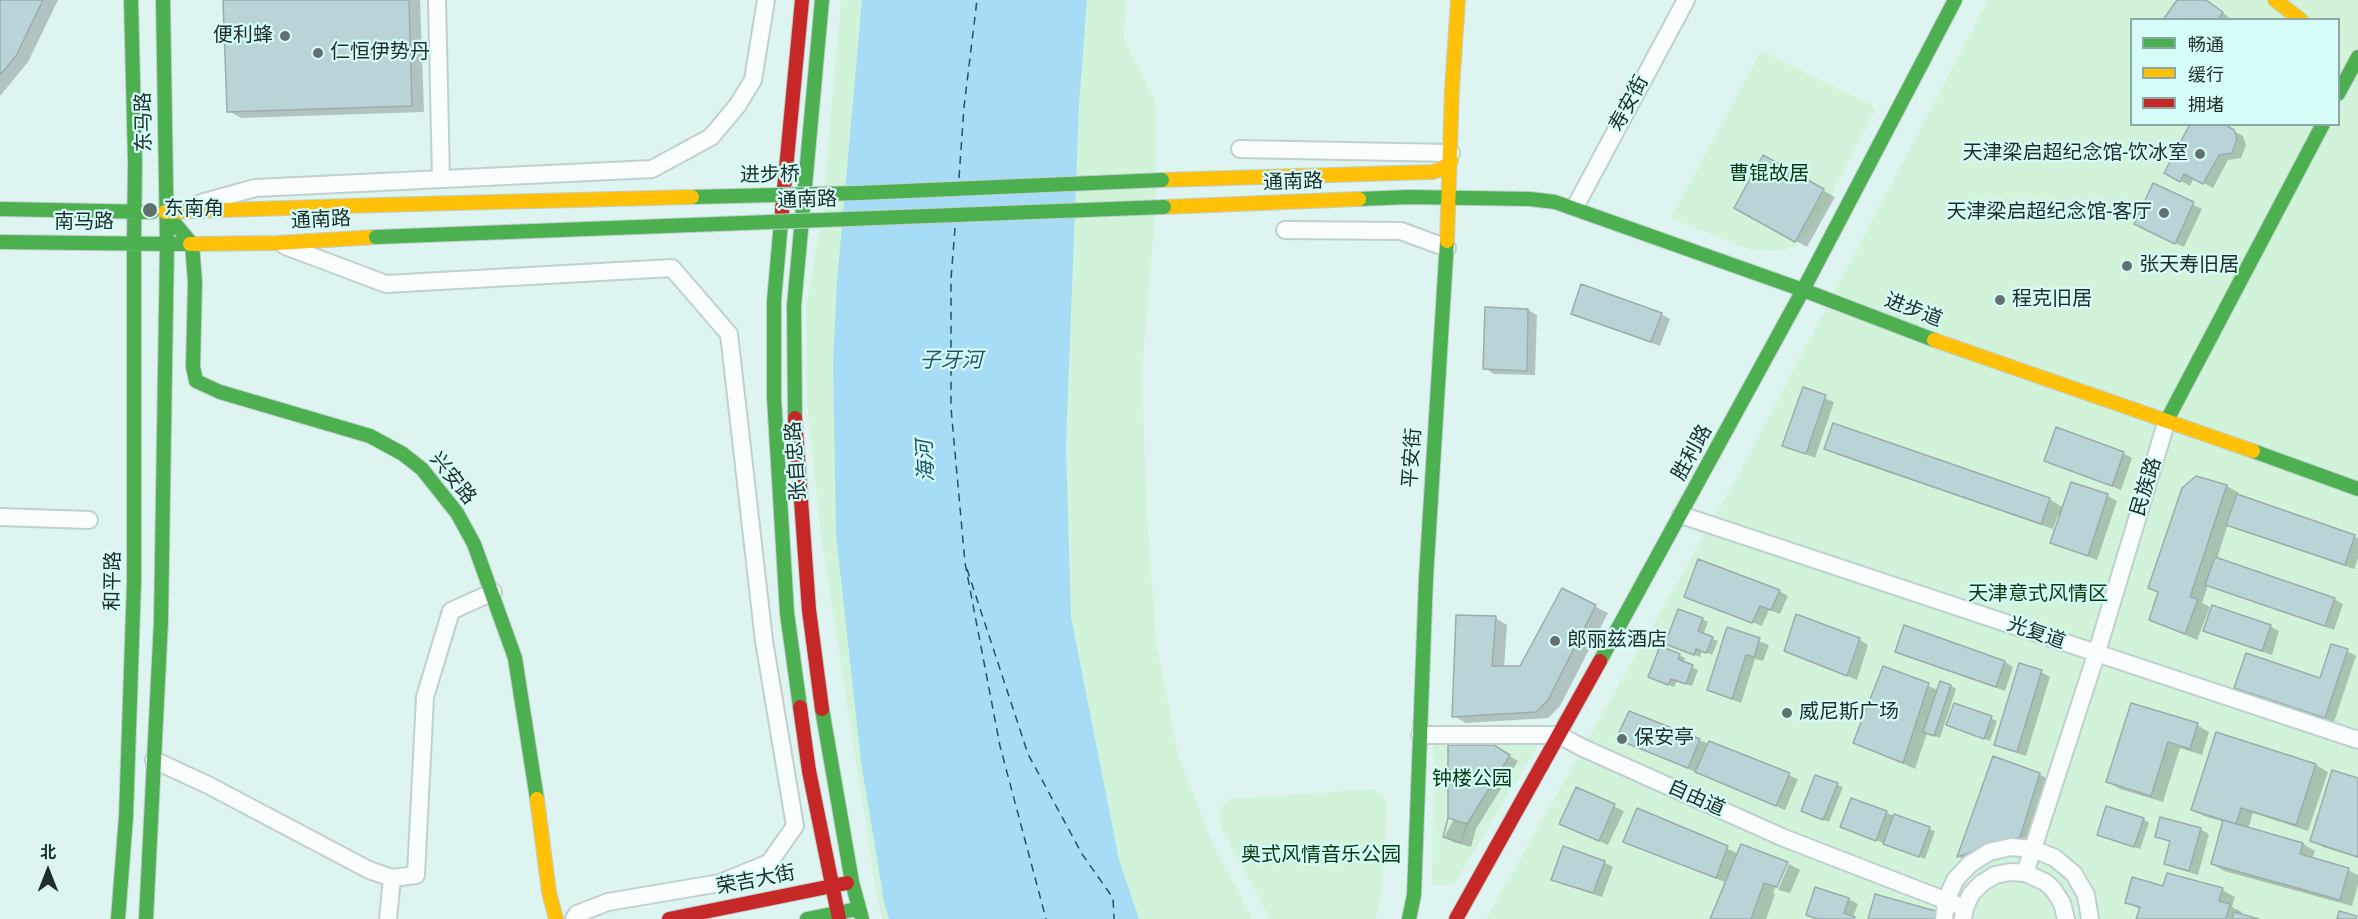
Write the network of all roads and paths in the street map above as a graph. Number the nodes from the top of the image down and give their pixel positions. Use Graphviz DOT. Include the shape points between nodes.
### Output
graph roads {
  1 [pos="131,0"];
  2 [pos="163,0"];
  3 [pos="437,0"];
  4 [pos="766,0"];
  5 [pos="802,0"];
  6 [pos="822,0"];
  7 [pos="1458,0"];
  8 [pos="1686,0"];
  9 [pos="1955,0"];
  10 [pos="2275,0"];
  11 [pos="2298,18"];
  12 [pos="2355,58"];
  13 [pos="2340,90"];
  14 [pos="2322,126"];
  15 [pos="1240,149"];
  16 [pos="1451,157"];
  17 [pos="441,179"];
  18 [pos="1162,180"];
  19 [pos="1449,197"];
  20 [pos="378,205"];
  21 [pos="1575,207"];
  22 [pos="0,209"];
  23 [pos="165,212"];
  24 [pos="134,213"];
  25 [pos="1285,230"];
  26 [pos="0,242"];
  27 [pos="134,243"];
  28 [pos="278,243"];
  29 [pos="167,244"];
  30 [pos="192,244"];
  31 [pos="1447,248"];
  32 [pos="1803,290"];
  33 [pos="2167,420"];
  34 [pos="2358,489"];
  35 [pos="1681,515"];
  36 [pos="0,517"];
  37 [pos="89,520"];
  38 [pos="493,592"];
  39 [pos="2096,655"];
  40 [pos="1420,735"];
  41 [pos="1559,735"];
  42 [pos="2358,740"];
  43 [pos="154,760"];
  44 [pos="2033,849"];
  45 [pos="2025,873"];
  46 [pos="392,878"];
  47 [pos="852,882"];
  48 [pos="831,886"];
  49 [pos="1946,901"];
  50 [pos="860,914"];
  51 [pos="1964,914"];
  52 [pos="838,916"];
  53 [pos="118,919"];
  54 [pos="146,919"];
  55 [pos="388,919"];
  56 [pos="556,919"];
  57 [pos="574,919"];
  58 [pos="669,919"];
  59 [pos="807,919"];
  60 [pos="1409,919"];
  61 [pos="1456,919"];
  62 [pos="1944,919"];
  63 [pos="2066,919"];
  64 [pos="2090,919"];
  1 -- 24 [label="main road, 东马路"];
  2 -- 23 [label="main road, 东马路"];
  3 -- 17 [label="street"];
  4 -- 17 [label="street" via="753,80 711,137 652,169"];
  5 -- 48 [label="main road, 张自忠路" via="774,301 774,397 788,613 809,771"];
  6 -- 47 [label="main road, 张自忠路" via="794,306 794,409 809,610"];
  7 -- 16 [label="main road, 平安街"];
  8 -- 21 [label="street, 寿安街"];
  9 -- 32 [label="main road, 胜利路"];
  10 -- 11 [label="main road"];
  12 -- 13 [label="main road"];
  14 -- 33 [label="main road, 民族路"];
  15 -- 16 [label="street"];
  16 -- 18 [label="main road, 通南路" via="1442,169 1433,172"];
  16 -- 19 [label="main road, 平安街"];
  17 -- 23 [label="street" via="255,188"];
  18 -- 20 [label="main road, 进步桥, bridge" via="859,193"];
  19 -- 21 [label="main road, 进步道" via="1530,199"];
  19 -- 28 [label="main road, 通南路, bridge"];
  19 -- 31 [label="main road, 平安街"];
  20 -- 23 [label="main road, 通南路"];
  21 -- 32 [label="main road, 进步道"];
  22 -- 24 [label="main road, 南马路"];
  23 -- 24 [label="main road, 南马路"];
  23 -- 29 [label="main road, 东马路"];
  23 -- 30 [label="main road"];
  24 -- 27 [label="main road, 东马路"];
  25 -- 31 [label="street" via="1401,231"];
  26 -- 27 [label="main road, 南马路"];
  27 -- 29 [label="main road, 南马路"];
  27 -- 53 [label="main road, 和平路" via="134,582 126,817"];
  28 -- 30 [label="main road, 通南路"];
  28 -- 57 [label="street" via="386,284 672,268 729,334 764,641 795,826 769,863 720,883 608,902 577,914"];
  29 -- 30 [label="main road, 通南路"];
  29 -- 43 [label="main road" via="161,609"];
  30 -- 38 [label="main road, 兴安路" via="192,367 196,381 220,392 361,432 403,454 422,469 450,503 474,544"];
  31 -- 40 [label="main road, 平安街" via="1428,532"];
  32 -- 33 [label="main road, 进步道" via="1976,356"];
  32 -- 35 [label="main road, 胜利路"];
  33 -- 34 [label="main road, 进步道"];
  33 -- 39 [label="street, 民族路"];
  35 -- 39 [label="street, 光复道"];
  35 -- 41 [label="main road, 胜利路"];
  36 -- 37 [label="street"];
  38 -- 46 [label="street" via="451,610 425,696 416,874"];
  38 -- 56 [label="main road, 兴安路" via="520,684"];
  39 -- 42 [label="street, 光复道"];
  39 -- 44 [label="street, 民族路"];
  40 -- 41 [label="street, 自由道"];
  40 -- 60 [label="main road, 平安街" via="1414,895"];
  41 -- 49 [label="street, 自由道" via="1784,838"];
  41 -- 61 [label="main road, 胜利路"];
  43 -- 46 [label="street" via="369,870"];
  43 -- 54 [label="main road"];
  44 -- 45 [label="street, 民族路"];
  44 -- 49 [label="street" via="2011,847 1989,852 1955,880"];
  44 -- 64 [label="street" via="2055,858 2074,874 2086,895"];
  45 -- 51 [label="street" via="1995,875 1982,883 1971,894"];
  45 -- 63 [label="street" via="2041,878 2054,889"];
  46 -- 55 [label="street"];
  47 -- 48 [label="main road, 荣吉大街"];
  47 -- 50 [label="main road, 张自忠路"];
  48 -- 52 [label="main road, 张自忠路"];
  48 -- 58 [label="main road, 荣吉大街"];
  49 -- 51 [label="street, 自由道"];
  49 -- 62 [label="street"];
  50 -- 52 [label="main road"];
  52 -- 59 [label="main road"];
}
